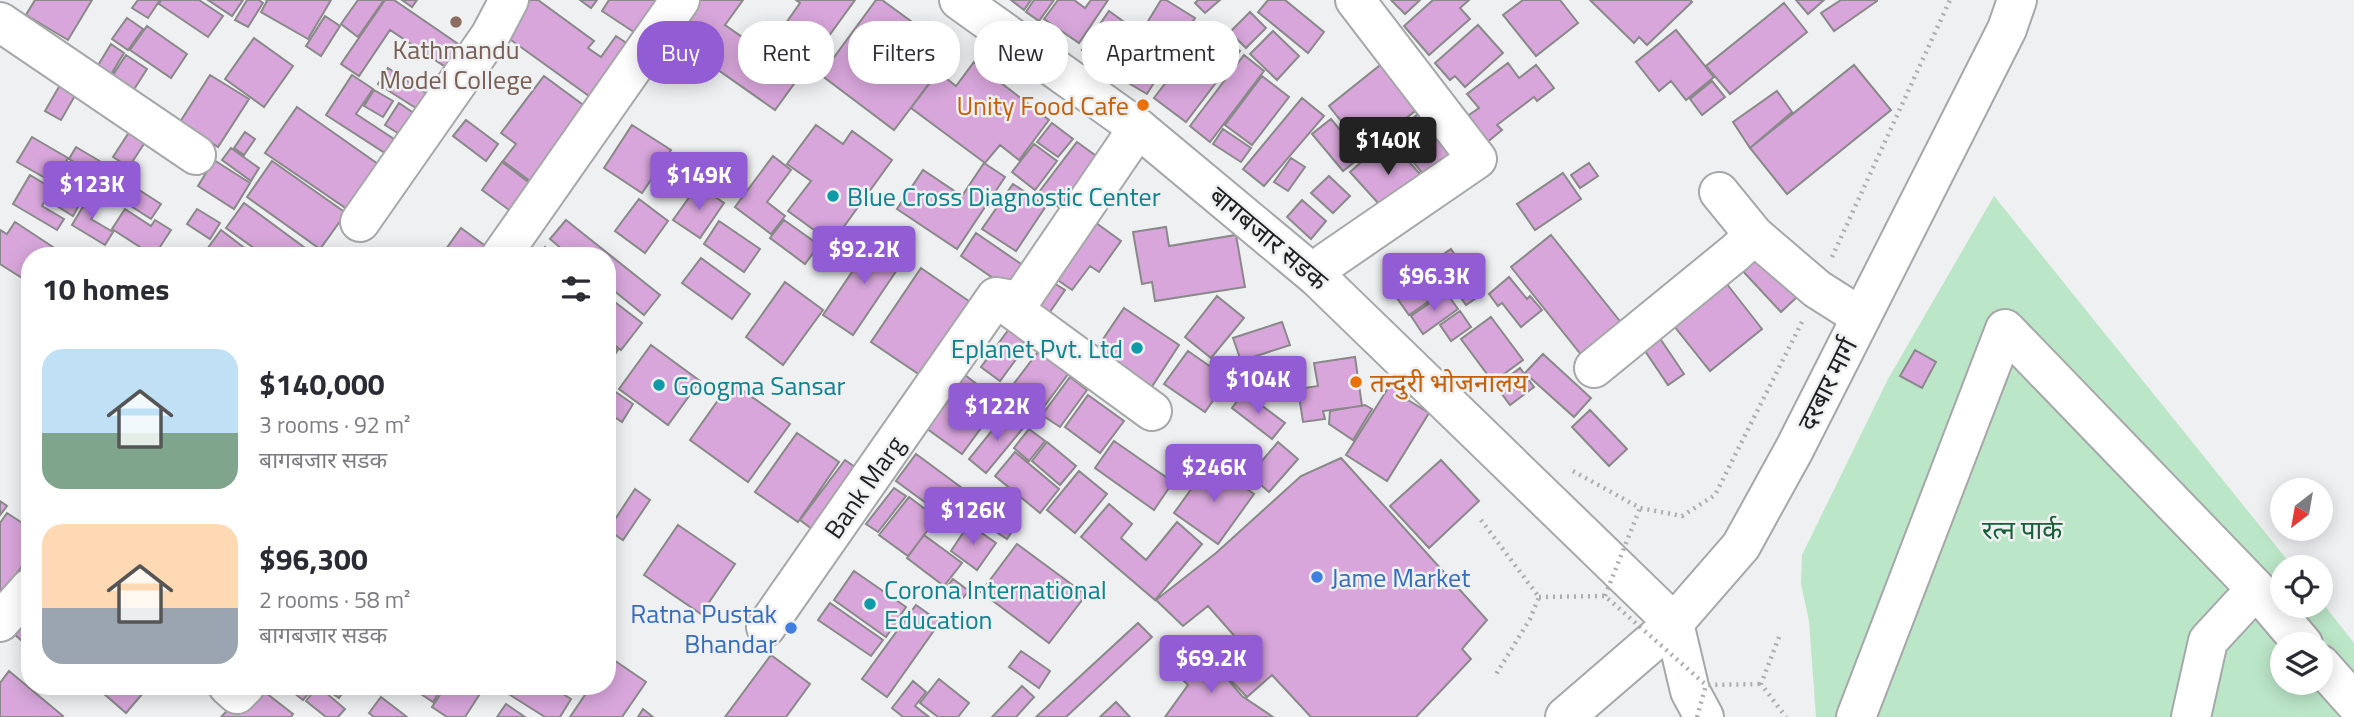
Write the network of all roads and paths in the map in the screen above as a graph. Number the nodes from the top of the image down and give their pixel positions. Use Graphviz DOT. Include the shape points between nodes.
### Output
graph roads {
  1 [pos="509,0"];
  2 [pos="680,0"];
  3 [pos="959,0"];
  4 [pos="1355,0"];
  5 [pos="1950,0"];
  6 [pos="2017,0"];
  7 [pos="0,22"];
  8 [pos="1138,128"];
  9 [pos="196,155"];
  10 [pos="1719,192"];
  11 [pos="360,222"];
  12 [pos="1754,235"];
  13 [pos="507,247"];
  14 [pos="1317,277"];
  15 [pos="1817,289"];
  16 [pos="996,297"];
  17 [pos="1861,317"];
  18 [pos="1594,368"];
  19 [pos="1152,411"];
  20 [pos="1569,469"];
  21 [pos="1640,508"];
  22 [pos="1481,520"];
  23 [pos="2256,589"];
  24 [pos="1605,596"];
  25 [pos="1539,597"];
  26 [pos="21,598"];
  27 [pos="0,622"];
  28 [pos="1674,623"];
  29 [pos="766,627"];
  30 [pos="2294,632"];
  31 [pos="1779,637"];
  32 [pos="1495,676"];
  33 [pos="2333,679"];
  34 [pos="1761,684"];
  35 [pos="1705,701"];
  36 [pos="2354,702"];
  37 [pos="1565,717"];
  38 [pos="1698,717"];
  39 [pos="1786,717"];
  40 [pos="1856,717"];
  41 [pos="2191,717"];
  1 -- 11 [label="street" via="490,36"];
  2 -- 13 [label="street"];
  3 -- 8 [label="street, बागबजार सडक"];
  4 -- 14 [label="street" via="1477,159 1327,262"];
  5 -- 15 [label="path"];
  6 -- 17 [label="street, दरबार मार्ग" via="2007,29"];
  7 -- 9 [label="street"];
  8 -- 14 [label="street, बागबजार सडक"];
  8 -- 16 [label="street" via="1020,301"];
  10 -- 12 [label="street"];
  12 -- 15 [label="street"];
  12 -- 18 [label="street"];
  14 -- 28 [label="street, बागबजार सडक"];
  15 -- 17 [label="street"];
  15 -- 21 [label="path" via="1715,495 1682,516"];
  16 -- 19 [label="street"];
  16 -- 29 [label="street, Bank Marg"];
  17 -- 28 [label="street, दरबार मार्ग" via="1741,546"];
  20 -- 21 [label="path"];
  21 -- 24 [label="path, bridge"];
  22 -- 25 [label="path"];
  23 -- 30 [label="street"];
  23 -- 40 [label="street" via="2005,328"];
  23 -- 41 [label="street" via="2208,641"];
  24 -- 25 [label="path, bridge"];
  24 -- 35 [label="path, bridge"];
  25 -- 32 [label="path"];
  26 -- 27 [label="street"];
  28 -- 35 [label="street" via="1690,691"];
  28 -- 37 [label="street, दरबार मार्ग"];
  31 -- 34 [label="path"];
  33 -- 36 [label="street"];
  34 -- 35 [label="path, bridge"];
  34 -- 39 [label="path"];
  35 -- 38 [label="path, bridge"];
}
